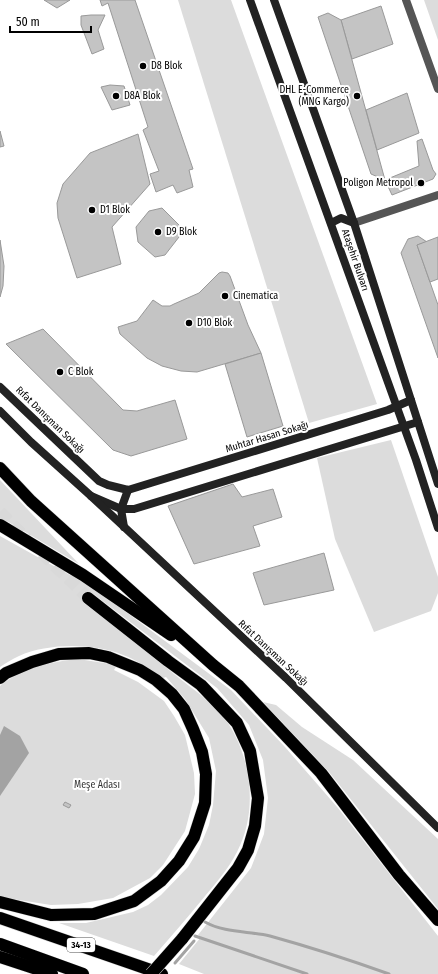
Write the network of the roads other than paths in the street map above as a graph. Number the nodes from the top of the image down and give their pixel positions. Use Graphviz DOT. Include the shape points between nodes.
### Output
graph roads {
  1 [pos="250,0"];
  2 [pos="274,0"];
  3 [pos="406,0"];
  4 [pos="438,89"];
  5 [pos="438,195"];
  6 [pos="331,223"];
  7 [pos="354,223"];
  8 [pos="0,387"];
  9 [pos="411,400"];
  10 [pos="396,406"];
  11 [pos="0,411"];
  12 [pos="418,422"];
  13 [pos="403,426"];
  14 [pos="0,468"];
  15 [pos="438,484"];
  16 [pos="128,490"];
  17 [pos="91,496"];
  18 [pos="120,509"];
  19 [pos="0,526"];
  20 [pos="124,527"];
  21 [pos="438,528"];
  22 [pos="88,598"];
  23 [pos="213,665"];
  24 [pos="0,678"];
  25 [pos="438,828"];
  26 [pos="0,902"];
  27 [pos="0,918"];
  28 [pos="438,920"];
  29 [pos="0,944"];
  30 [pos="0,957"];
  31 [pos="52,974"];
  32 [pos="83,974"];
  33 [pos="151,974"];
  34 [pos="162,974"];
  1 -- 6 [label="street, Ataşehir Bulvarı"];
  2 -- 7 [label="street, Ataşehir Bulvarı"];
  3 -- 4 [label="street"];
  5 -- 7 [label="street"];
  6 -- 7 [label="street" via="341,218"];
  6 -- 10 [label="street, Ataşehir Bulvarı"];
  7 -- 9 [label="street, Ataşehir Bulvarı"];
  8 -- 16 [label="street, Rıfat Danışman Sokağı" via="99,481"];
  9 -- 10 [label="street, Muhtar Hasan Sokağı"];
  9 -- 12 [label="street, Ataşehir Bulvarı"];
  10 -- 13 [label="street, Ataşehir Bulvarı"];
  10 -- 16 [label="street, Muhtar Hasan Sokağı"];
  11 -- 17 [label="street, Rıfat Danışman Sokağı"];
  12 -- 13 [label="street"];
  12 -- 15 [label="street, Ataşehir Bulvarı"];
  13 -- 18 [label="street" via="134,509"];
  13 -- 21 [label="street, Ataşehir Bulvarı"];
  14 -- 23 [label="highway" via="31,501"];
  16 -- 18 [label="street"];
  17 -- 18 [label="street, Rıfat Danışman Sokağı"];
  17 -- 20 [label="street, Rıfat Danışman Sokağı"];
  18 -- 20 [label="street"];
  19 -- 23 [label="highway" via="83,575"];
  20 -- 25 [label="street, Rıfat Danışman Sokağı" via="286,678"];
  22 -- 33 [label="highway, bridge" via="201,685 237,723 250,751 258,798 255,826 248,850 238,868"];
  23 -- 28 [label="highway" via="239,686 321,773 399,875"];
  24 -- 26 [label="highway" via="32,662 59,654 89,653 108,657 140,670 172,694 184,709 202,752 206,774 205,803 194,838 179,861 161,881 134,901 94,914 51,915"];
  27 -- 34 [label="highway, 34-13"];
  29 -- 32 [label="highway"];
  30 -- 31 [label="highway"];
}
